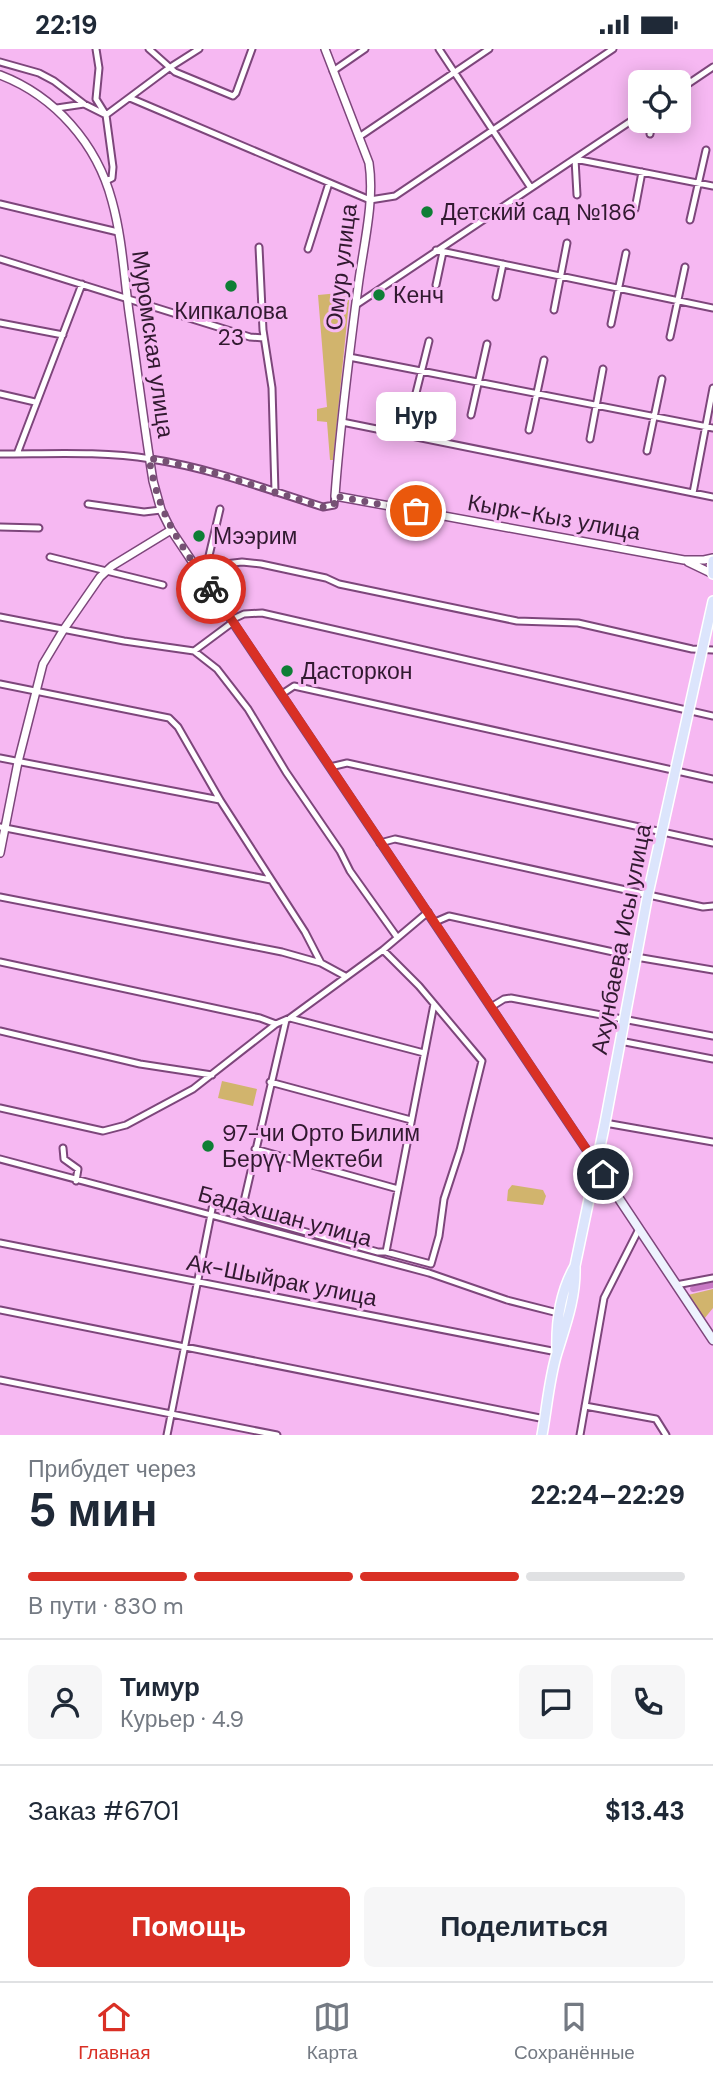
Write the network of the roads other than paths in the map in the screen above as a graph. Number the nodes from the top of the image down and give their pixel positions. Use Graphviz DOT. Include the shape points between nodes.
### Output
graph roads {
  1 [pos="96,49"];
  2 [pos="149,49"];
  3 [pos="199,49"];
  4 [pos="252,49"];
  5 [pos="325,49"];
  6 [pos="365,49"];
  7 [pos="439,49"];
  8 [pos="489,49"];
  9 [pos="613,49"];
  10 [pos="0,62"];
  11 [pos="713,67"];
  12 [pos="169,68"];
  13 [pos="332,71"];
  14 [pos="454,72"];
  15 [pos="0,75"];
  16 [pos="691,82"];
  17 [pos="130,98"];
  18 [pos="84,104"];
  19 [pos="57,109"];
  20 [pos="106,115"];
  21 [pos="628,123"];
  22 [pos="491,130"];
  23 [pos="359,137"];
  24 [pos="706,150"];
  25 [pos="575,159"];
  26 [pos="642,172"];
  27 [pos="106,181"];
  28 [pos="329,183"];
  29 [pos="700,184"];
  30 [pos="713,186"];
  31 [pos="531,188"];
  32 [pos="577,195"];
  33 [pos="370,200"];
  34 [pos="0,204"];
  35 [pos="635,209"];
  36 [pos="690,220"];
  37 [pos="118,232"];
  38 [pos="567,243"];
  39 [pos="259,247"];
  40 [pos="308,249"];
  41 [pos="439,251"];
  42 [pos="626,253"];
  43 [pos="0,259"];
  44 [pos="503,264"];
  45 [pos="685,267"];
  46 [pos="559,276"];
  47 [pos="82,285"];
  48 [pos="436,285"];
  49 [pos="618,289"];
  50 [pos="496,297"];
  51 [pos="127,298"];
  52 [pos="677,301"];
  53 [pos="356,305"];
  54 [pos="713,307"];
  55 [pos="554,310"];
  56 [pos="0,323"];
  57 [pos="611,324"];
  58 [pos="63,335"];
  59 [pos="670,337"];
  60 [pos="264,338"];
  61 [pos="429,341"];
  62 [pos="487,344"];
  63 [pos="349,357"];
  64 [pos="544,359"];
  65 [pos="603,369"];
  66 [pos="422,371"];
  67 [pos="662,379"];
  68 [pos="480,382"];
  69 [pos="713,388"];
  70 [pos="537,393"];
  71 [pos="0,394"];
  72 [pos="414,401"];
  73 [pos="35,402"];
  74 [pos="597,404"];
  75 [pos="471,415"];
  76 [pos="655,416"];
  77 [pos="342,422"];
  78 [pos="705,427"];
  79 [pos="713,428"];
  80 [pos="529,430"];
  81 [pos="590,439"];
  82 [pos="647,451"];
  83 [pos="0,454"];
  84 [pos="17,454"];
  85 [pos="149,458"];
  86 [pos="275,492"];
  87 [pos="694,493"];
  88 [pos="335,496"];
  89 [pos="713,497"];
  90 [pos="88,504"];
  91 [pos="220,509"];
  92 [pos="161,510"];
  93 [pos="0,527"];
  94 [pos="40,528"];
  95 [pos="171,530"];
  96 [pos="50,557"];
  97 [pos="713,559"];
  98 [pos="208,560"];
  99 [pos="684,560"];
  100 [pos="196,566"];
  101 [pos="108,570"];
  102 [pos="713,574"];
  103 [pos="163,585"];
  104 [pos="713,601"];
  105 [pos="713,610"];
  106 [pos="0,617"];
  107 [pos="232,621"];
  108 [pos="709,621"];
  109 [pos="64,629"];
  110 [pos="701,649"];
  111 [pos="713,650"];
  112 [pos="194,651"];
  113 [pos="0,684"];
  114 [pos="36,691"];
  115 [pos="282,694"];
  116 [pos="688,710"];
  117 [pos="713,716"];
  118 [pos="0,758"];
  119 [pos="18,762"];
  120 [pos="330,767"];
  121 [pos="674,771"];
  122 [pos="713,779"];
  123 [pos="220,800"];
  124 [pos="3,828"];
  125 [pos="661,833"];
  126 [pos="380,842"];
  127 [pos="713,843"];
  128 [pos="0,853"];
  129 [pos="271,880"];
  130 [pos="648,894"];
  131 [pos="0,897"];
  132 [pos="713,906"];
  133 [pos="428,912"];
  134 [pos="435,922"];
  135 [pos="397,937"];
  136 [pos="383,950"];
  137 [pos="636,957"];
  138 [pos="0,962"];
  139 [pos="321,963"];
  140 [pos="713,969"];
  141 [pos="345,976"];
  142 [pos="434,1003"];
  143 [pos="491,1007"];
  144 [pos="288,1019"];
  145 [pos="624,1020"];
  146 [pos="276,1024"];
  147 [pos="0,1031"];
  148 [pos="713,1036"];
  149 [pos="620,1041"];
  150 [pos="424,1053"];
  151 [pos="713,1059"];
  152 [pos="212,1075"];
  153 [pos="270,1082"];
  154 [pos="0,1108"];
  155 [pos="411,1119"];
  156 [pos="605,1123"];
  157 [pos="713,1142"];
  158 [pos="63,1148"];
  159 [pos="255,1149"];
  160 [pos="0,1159"];
  161 [pos="596,1164"];
  162 [pos="77,1176"];
  163 [pos="398,1189"];
  164 [pos="242,1210"];
  165 [pos="210,1215"];
  166 [pos="639,1229"];
  167 [pos="0,1243"];
  168 [pos="386,1252"];
  169 [pos="575,1266"];
  170 [pos="713,1278"];
  171 [pos="197,1281"];
  172 [pos="676,1286"];
  173 [pos="0,1310"];
  174 [pos="558,1313"];
  175 [pos="713,1340"];
  176 [pos="184,1349"];
  177 [pos="558,1353"];
  178 [pos="0,1381"];
  179 [pos="585,1406"];
  180 [pos="172,1414"];
  181 [pos="545,1419"];
  182 [pos="167,1435"];
  183 [pos="276,1435"];
  184 [pos="542,1435"];
  185 [pos="580,1435"];
  186 [pos="666,1435"];
  1 -- 20 [label="street" via="96,99"];
  2 -- 12 [label="street"];
  3 -- 12 [label="street"];
  4 -- 12 [label="street" via="233,96"];
  5 -- 13 [label="street, Омур улица"];
  6 -- 13 [label="street"];
  7 -- 14 [label="street"];
  8 -- 14 [label="street"];
  9 -- 22 [label="street"];
  10 -- 18 [label="street" via="39,73"];
  11 -- 16 [label="street"];
  12 -- 17 [label="street"];
  13 -- 23 [label="street, Омур улица"];
  14 -- 22 [label="street"];
  14 -- 23 [label="street"];
  15 -- 19 [label="street, Муромская улица"];
  17 -- 20 [label="street"];
  17 -- 28 [label="street"];
  18 -- 19 [label="street"];
  18 -- 20 [label="street"];
  19 -- 27 [label="street, Муромская улица" via="76,129"];
  20 -- 27 [label="street" via="113,167 112,178"];
  21 -- 25 [label="street"];
  22 -- 31 [label="street"];
  22 -- 33 [label="street" via="395,196"];
  23 -- 33 [label="street, Омур улица" via="371,173"];
  24 -- 29 [label="street"];
  25 -- 26 [label="street"];
  25 -- 31 [label="street"];
  25 -- 32 [label="street"];
  26 -- 29 [label="street"];
  26 -- 35 [label="street"];
  27 -- 37 [label="street, Муромская улица"];
  28 -- 33 [label="street"];
  28 -- 40 [label="street"];
  29 -- 30 [label="street"];
  29 -- 36 [label="street"];
  31 -- 41 [label="street"];
  33 -- 53 [label="street, Омур улица"];
  34 -- 37 [label="street"];
  37 -- 51 [label="street, Муромская улица"];
  38 -- 46 [label="street"];
  39 -- 60 [label="street"];
  41 -- 44 [label="street"];
  41 -- 48 [label="street"];
  41 -- 53 [label="street"];
  42 -- 49 [label="street"];
  43 -- 47 [label="street"];
  44 -- 46 [label="street"];
  44 -- 50 [label="street"];
  45 -- 52 [label="street"];
  46 -- 49 [label="street"];
  46 -- 55 [label="street"];
  47 -- 51 [label="street"];
  47 -- 58 [label="street"];
  49 -- 52 [label="street"];
  49 -- 57 [label="street"];
  51 -- 60 [label="street"];
  51 -- 85 [label="street, Муромская улица"];
  52 -- 54 [label="street"];
  52 -- 59 [label="street"];
  53 -- 63 [label="street, Омур улица"];
  56 -- 58 [label="street"];
  58 -- 73 [label="street"];
  60 -- 86 [label="street" via="272,387"];
  61 -- 66 [label="street"];
  62 -- 68 [label="street"];
  63 -- 66 [label="street"];
  63 -- 77 [label="street, Омур улица"];
  64 -- 70 [label="street"];
  65 -- 74 [label="street"];
  66 -- 68 [label="street"];
  66 -- 72 [label="street"];
  67 -- 76 [label="street"];
  68 -- 70 [label="street"];
  68 -- 75 [label="street"];
  69 -- 78 [label="street"];
  70 -- 74 [label="street"];
  70 -- 80 [label="street"];
  71 -- 73 [label="street"];
  73 -- 84 [label="street"];
  74 -- 76 [label="street"];
  74 -- 81 [label="street"];
  76 -- 78 [label="street"];
  76 -- 82 [label="street"];
  77 -- 87 [label="street"];
  77 -- 88 [label="street, Омур улица"];
  78 -- 79 [label="street"];
  78 -- 87 [label="street"];
  83 -- 84 [label="street"];
  84 -- 85 [label="street"];
  85 -- 86 [label="street"];
  85 -- 92 [label="street, Муромская улица"];
  86 -- 88 [label="street" via="329,507"];
  87 -- 89 [label="street"];
  88 -- 99 [label="street, Кырк-Кыз улица"];
  90 -- 92 [label="street"];
  91 -- 98 [label="street"];
  92 -- 95 [label="street, Муромская улица"];
  93 -- 94 [label="street"];
  95 -- 100 [label="street, Муромская улица"];
  95 -- 101 [label="street"];
  96 -- 101 [label="street"];
  97 -- 99 [label="street, Кырк-Кыз улица"];
  97 -- 102 [label="main road"];
  98 -- 100 [label="street"];
  98 -- 110 [label="street" via="261,563 517,621 578,622"];
  99 -- 102 [label="street, Кырк-Кыз улица"];
  100 -- 107 [label="street, Муромская улица"];
  101 -- 103 [label="street"];
  101 -- 109 [label="street"];
  104 -- 108 [label="main road, Ахунбаева Исы улица"];
  105 -- 108 [label="main road, Ахунбаева Исы улица"];
  106 -- 109 [label="street"];
  107 -- 112 [label="street"];
  107 -- 115 [label="street, Муромская улица"];
  107 -- 116 [label="street" via="244,614 262,613"];
  108 -- 110 [label="main road, Ахунбаева Исы улица"];
  109 -- 112 [label="street"];
  109 -- 114 [label="street" via="43,664"];
  110 -- 111 [label="street"];
  110 -- 116 [label="main road, Ахунбаева Исы улица"];
  112 -- 135 [label="street" via="229,684"];
  113 -- 114 [label="street"];
  114 -- 119 [label="street"];
  114 -- 123 [label="street" via="169,718"];
  115 -- 120 [label="street, Муромская улица"];
  115 -- 121 [label="street" via="294,686"];
  116 -- 117 [label="street"];
  116 -- 121 [label="main road, Ахунбаева Исы улица"];
  118 -- 119 [label="street"];
  119 -- 123 [label="street"];
  119 -- 124 [label="street"];
  120 -- 125 [label="street" via="347,763"];
  120 -- 126 [label="street, Муромская улица"];
  121 -- 122 [label="street"];
  121 -- 125 [label="main road, Ахунбаева Исы улица"];
  123 -- 129 [label="street"];
  124 -- 128 [label="street"];
  124 -- 129 [label="street"];
  125 -- 127 [label="street"];
  125 -- 130 [label="main road, Ахунбаева Исы улица"];
  126 -- 130 [label="street" via="395,839"];
  126 -- 133 [label="street, Муромская улица"];
  129 -- 139 [label="street"];
  130 -- 132 [label="street"];
  130 -- 137 [label="main road, Ахунбаева Исы улица"];
  131 -- 139 [label="street"];
  133 -- 134 [label="street, Муромская улица"];
  133 -- 135 [label="street"];
  134 -- 137 [label="street" via="449,916"];
  134 -- 143 [label="street, Муромская улица"];
  135 -- 136 [label="street"];
  136 -- 141 [label="street"];
  136 -- 142 [label="street"];
  137 -- 140 [label="street"];
  137 -- 145 [label="main road, Ахунбаева Исы улица"];
  138 -- 146 [label="street"];
  139 -- 141 [label="street"];
  141 -- 144 [label="street"];
  142 -- 150 [label="street"];
  142 -- 168 [label="street" via="482,1061 444,1199 432,1263"];
  143 -- 145 [label="street" via="511,998"];
  143 -- 161 [label="street, Муромская улица"];
  144 -- 146 [label="street"];
  144 -- 150 [label="street"];
  144 -- 153 [label="street"];
  145 -- 148 [label="street"];
  145 -- 149 [label="main road, Ахунбаева Исы улица"];
  146 -- 152 [label="street"];
  147 -- 152 [label="street" via="140,1064"];
  149 -- 151 [label="street"];
  149 -- 156 [label="main road, Ахунбаева Исы улица"];
  150 -- 155 [label="street"];
  152 -- 154 [label="street" via="126,1125 103,1131"];
  153 -- 155 [label="street"];
  153 -- 159 [label="street"];
  155 -- 163 [label="street"];
  156 -- 157 [label="street"];
  156 -- 161 [label="main road, Ахунбаева Исы улица"];
  158 -- 162 [label="street" via="64,1160"];
  159 -- 163 [label="street"];
  159 -- 164 [label="street"];
  160 -- 162 [label="street, Бадахшан улица"];
  161 -- 166 [label="main road, Муромская улица"];
  161 -- 169 [label="main road, Ахунбаева Исы улица"];
  162 -- 165 [label="street, Бадахшан улица"];
  163 -- 168 [label="street"];
  164 -- 165 [label="street" via="213,1204"];
  164 -- 168 [label="street" via="249,1216"];
  165 -- 171 [label="street"];
  165 -- 174 [label="street, Бадахшан улица" via="429,1273"];
  166 -- 172 [label="main road, Муромская улица"];
  166 -- 179 [label="street" via="604,1298"];
  167 -- 171 [label="street, Ак-Шыйрак улица"];
  169 -- 174 [label="main road, Ахунбаева Исы улица"];
  169 -- 177 [label="main road, Ахунбаева Исы улица" via="569,1315"];
  170 -- 172 [label="street"];
  171 -- 176 [label="street"];
  171 -- 177 [label="street, Ак-Шыйрак улица"];
  172 -- 175 [label="main road, Муромская улица"];
  173 -- 176 [label="street"];
  174 -- 177 [label="main road, Ахунбаева Исы улица"];
  176 -- 180 [label="street"];
  176 -- 181 [label="street"];
  177 -- 181 [label="main road, Ахунбаева Исы улица"];
  178 -- 180 [label="street"];
  179 -- 185 [label="street"];
  179 -- 186 [label="street" via="656,1419"];
  180 -- 182 [label="street"];
  180 -- 183 [label="street"];
  181 -- 184 [label="main road, Ахунбаева Исы улица"];
}
